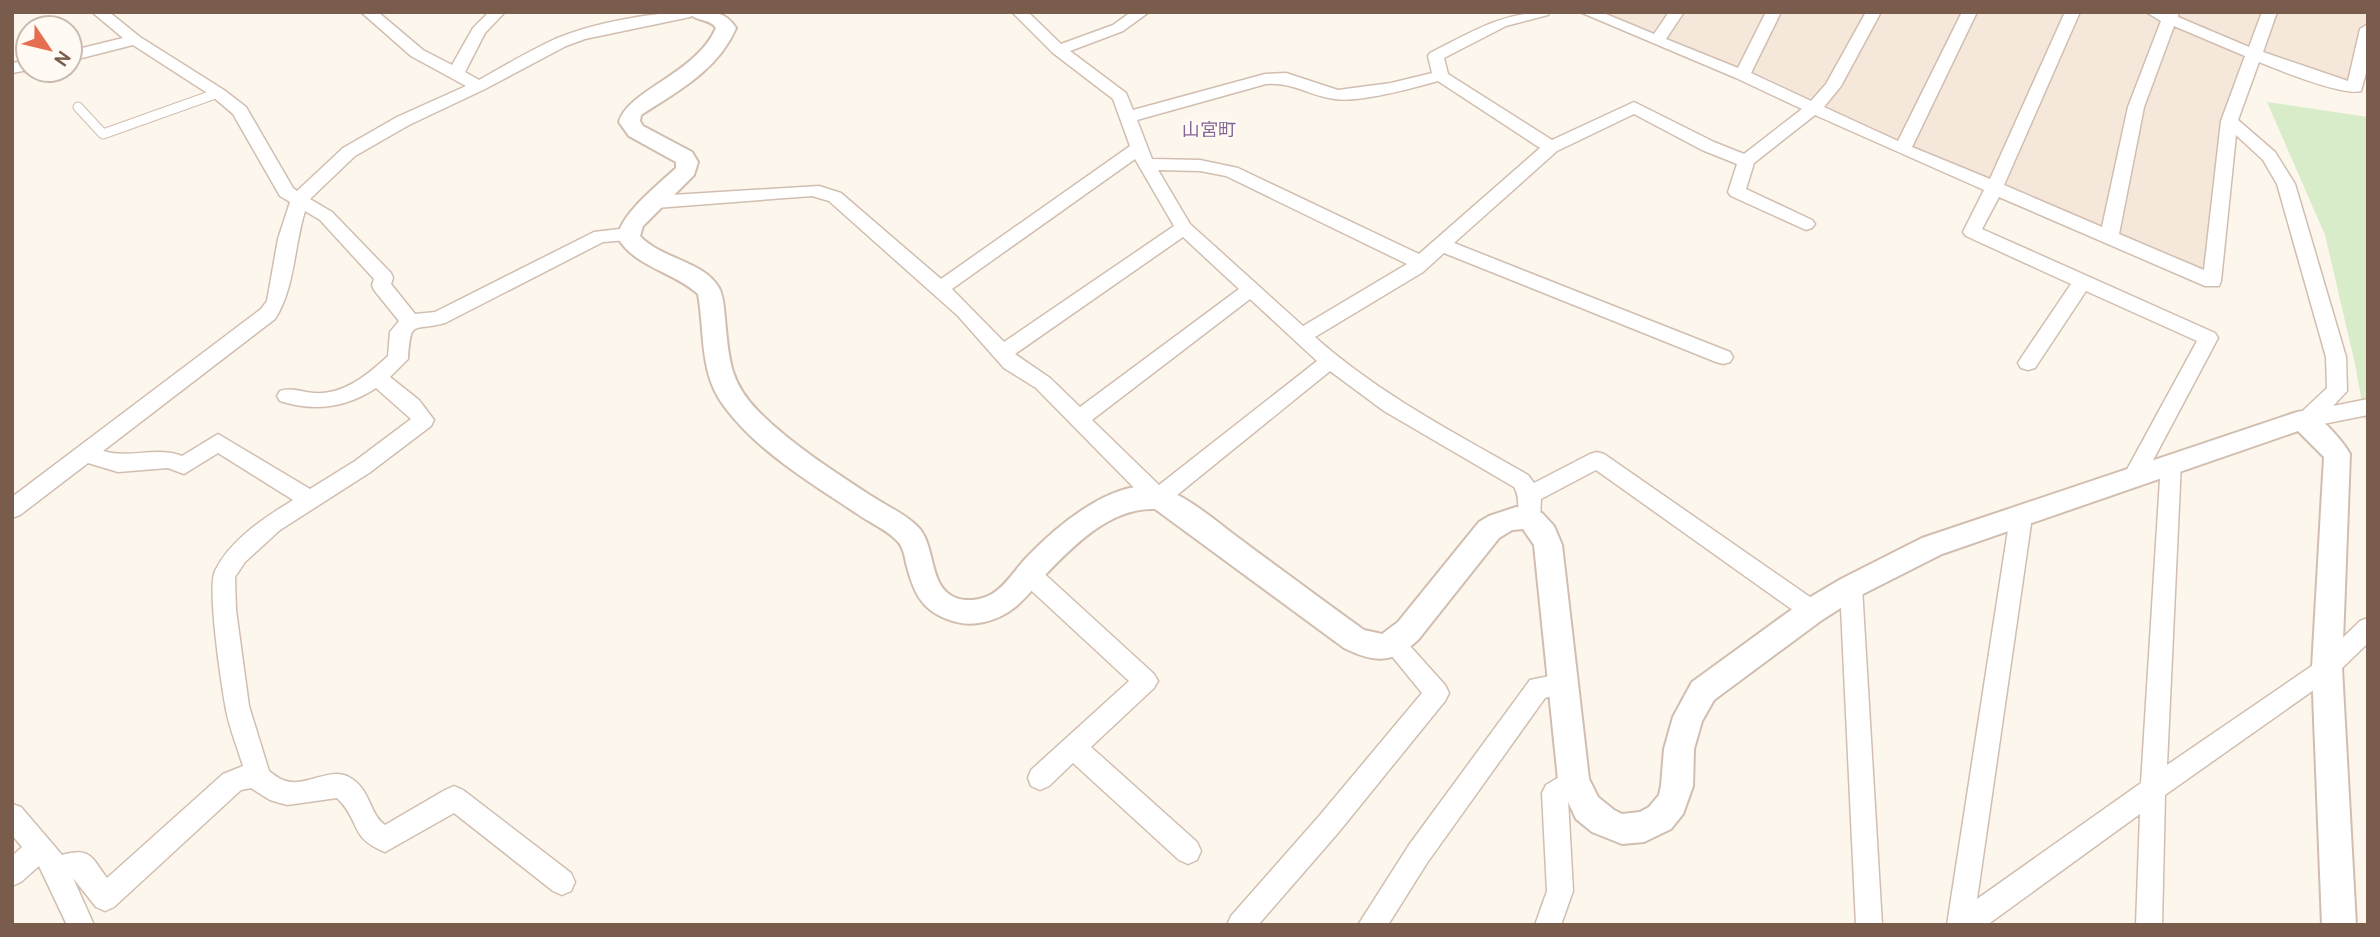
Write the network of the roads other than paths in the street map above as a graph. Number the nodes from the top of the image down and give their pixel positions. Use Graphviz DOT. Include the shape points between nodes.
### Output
graph roads {
  1 [pos="99,12"];
  2 [pos="368,12"];
  3 [pos="498,12"];
  4 [pos="690,12"];
  5 [pos="697,12"];
  6 [pos="1019,12"];
  7 [pos="1142,12"];
  8 [pos="1543,12"];
  9 [pos="1587,12"];
  10 [pos="1677,12"];
  11 [pos="1774,12"];
  12 [pos="1874,12"];
  13 [pos="1970,12"];
  14 [pos="2073,12"];
  15 [pos="2152,12"];
  16 [pos="2270,12"];
  17 [pos="2171,16"];
  18 [pos="635,18"];
  19 [pos="2368,29"];
  20 [pos="135,40"];
  21 [pos="1657,41"];
  22 [pos="1059,50"];
  23 [pos="84,53"];
  24 [pos="2253,56"];
  25 [pos="456,74"];
  26 [pos="1742,75"];
  27 [pos="1441,76"];
  28 [pos="479,86"];
  29 [pos="218,93"];
  30 [pos="78,107"];
  31 [pos="1814,108"];
  32 [pos="1128,117"];
  33 [pos="2230,121"];
  34 [pos="1551,146"];
  35 [pos="1903,148"];
  36 [pos="1143,156"];
  37 [pos="1746,161"];
  38 [pos="1996,189"];
  39 [pos="300,198"];
  40 [pos="656,202"];
  41 [pos="1806,224"];
  42 [pos="1184,228"];
  43 [pos="628,234"];
  44 [pos="2109,237"];
  45 [pos="1442,245"];
  46 [pos="1421,263"];
  47 [pos="2082,283"];
  48 [pos="940,289"];
  49 [pos="1251,289"];
  50 [pos="410,321"];
  51 [pos="1303,335"];
  52 [pos="1002,353"];
  53 [pos="1723,358"];
  54 [pos="1330,361"];
  55 [pos="2028,363"];
  56 [pos="377,378"];
  57 [pos="287,396"];
  58 [pos="2368,407"];
  59 [pos="1079,419"];
  60 [pos="2303,419"];
  61 [pos="86,453"];
  62 [pos="2171,463"];
  63 [pos="2135,475"];
  64 [pos="1158,498"];
  65 [pos="309,499"];
  66 [pos="1530,507"];
  67 [pos="12,509"];
  68 [pos="2021,517"];
  69 [pos="1029,574"];
  70 [pos="1851,587"];
  71 [pos="1812,611"];
  72 [pos="2368,628"];
  73 [pos="1394,644"];
  74 [pos="2327,668"];
  75 [pos="1564,684"];
  76 [pos="1073,747"];
  77 [pos="258,776"];
  78 [pos="1040,778"];
  79 [pos="1574,780"];
  80 [pos="2153,789"];
  81 [pos="12,816"];
  82 [pos="40,848"];
  83 [pos="1188,851"];
  84 [pos="55,870"];
  85 [pos="12,873"];
  86 [pos="562,881"];
  87 [pos="81,925"];
  88 [pos="1240,925"];
  89 [pos="1371,925"];
  90 [pos="1548,925"];
  91 [pos="1869,925"];
  92 [pos="1962,925"];
  93 [pos="2149,925"];
  94 [pos="2339,925"];
  1 -- 20 [label="street"];
  2 -- 25 [label="street" via="417,53"];
  3 -- 25 [label="street" via="478,31"];
  4 -- 18 [label="street"];
  5 -- 40 [label="street" via="721,20 726,28 722,41 688,73 632,112 629,122 687,162 686,170"];
  6 -- 22 [label="street"];
  7 -- 22 [label="street" via="1118,28"];
  8 -- 27 [label="street" via="1502,23 1436,56"];
  9 -- 21 [label="street"];
  10 -- 21 [label="street"];
  11 -- 26 [label="street"];
  12 -- 31 [label="street" via="1833,86"];
  13 -- 35 [label="street"];
  14 -- 38 [label="street"];
  15 -- 17 [label="street"];
  16 -- 24 [label="street"];
  17 -- 24 [label="street"];
  17 -- 44 [label="street" via="2136,107"];
  18 -- 28 [label="street" via="560,43"];
  19 -- 24 [label="street" via="2355,88"];
  20 -- 23 [label="street"];
  20 -- 29 [label="street"];
  21 -- 26 [label="street"];
  22 -- 32 [label="street" via="1121,97"];
  24 -- 33 [label="street"];
  25 -- 28 [label="street"];
  26 -- 31 [label="street"];
  27 -- 32 [label="street" via="1337,95 1286,78 1265,79"];
  27 -- 34 [label="street"];
  28 -- 39 [label="street" via="349,152"];
  29 -- 30 [label="lane" via="103,134"];
  29 -- 39 [label="street" via="240,111 286,192"];
  31 -- 35 [label="street"];
  31 -- 37 [label="street"];
  32 -- 36 [label="street"];
  33 -- 44 [label="street" via="2212,281"];
  33 -- 60 [label="street" via="2276,162 2286,184 2336,357 2337,391"];
  34 -- 37 [label="street" via="1634,107"];
  34 -- 45 [label="street"];
  35 -- 38 [label="street"];
  36 -- 42 [label="street"];
  36 -- 46 [label="street" via="1232,172"];
  36 -- 48 [label="street"];
  37 -- 41 [label="street" via="1737,192"];
  38 -- 44 [label="street"];
  38 -- 47 [label="street" via="1972,232"];
  39 -- 50 [label="street" via="326,216 384,278 381,285"];
  39 -- 61 [label="street" via="287,239 276,303 268,314"];
  40 -- 43 [label="street"];
  40 -- 48 [label="street" via="824,192 842,202"];
  42 -- 49 [label="street"];
  42 -- 52 [label="street"];
  43 -- 50 [label="street" via="600,236 438,318"];
  43 -- 69 [label="street" via="632,243 685,271 709,290 721,381 739,409 817,472 908,534 917,546 928,593 937,602 973,613 1010,596"];
  45 -- 46 [label="street"];
  45 -- 53 [label="street"];
  46 -- 51 [label="street"];
  47 -- 55 [label="street"];
  47 -- 63 [label="street" via="2208,338"];
  48 -- 52 [label="street"];
  49 -- 51 [label="street"];
  49 -- 59 [label="street"];
  50 -- 56 [label="street" via="400,332 398,359"];
  51 -- 54 [label="street"];
  52 -- 59 [label="street" via="1043,383"];
  54 -- 64 [label="street"];
  54 -- 66 [label="street" via="1391,406 1521,481"];
  56 -- 57 [label="street" via="347,396 318,403"];
  56 -- 65 [label="street" via="424,420 362,467"];
  58 -- 60 [label="street"];
  59 -- 64 [label="street"];
  60 -- 62 [label="street"];
  60 -- 74 [label="street" via="2337,454"];
  61 -- 65 [label="street" via="118,464 169,460 184,466 218,442"];
  61 -- 67 [label="street"];
  62 -- 63 [label="street"];
  62 -- 80 [label="street"];
  63 -- 68 [label="street"];
  64 -- 69 [label="street" via="1118,503 1101,512"];
  64 -- 73 [label="street" via="1354,639 1370,647"];
  65 -- 77 [label="street" via="272,524 237,556 224,575 237,706"];
  66 -- 71 [label="street" via="1597,460"];
  66 -- 73 [label="street" via="1489,530"];
  66 -- 75 [label="street" via="1548,545"];
  68 -- 70 [label="street" via="1933,546"];
  68 -- 92 [label="street"];
  69 -- 76 [label="street" via="1146,681"];
  70 -- 71 [label="street"];
  70 -- 91 [label="street"];
  71 -- 79 [label="street" via="1703,691 1688,717 1679,749 1672,803 1660,817 1644,827 1622,829 1602,821 1587,808"];
  72 -- 74 [label="street"];
  73 -- 88 [label="street" via="1437,692"];
  74 -- 80 [label="street"];
  74 -- 94 [label="street"];
  75 -- 79 [label="street"];
  75 -- 89 [label="street" via="1538,688"];
  76 -- 78 [label="street"];
  76 -- 83 [label="street"];
  77 -- 84 [label="street" via="244,775 232,782 105,898 80,863"];
  77 -- 86 [label="street" via="285,793 342,786 359,802 369,829 384,839 454,797"];
  79 -- 90 [label="street" via="1555,793 1560,891"];
  80 -- 92 [label="street"];
  80 -- 93 [label="street"];
  81 -- 82 [label="street"];
  82 -- 84 [label="street"];
  82 -- 85 [label="street"];
  84 -- 87 [label="street"];
}
